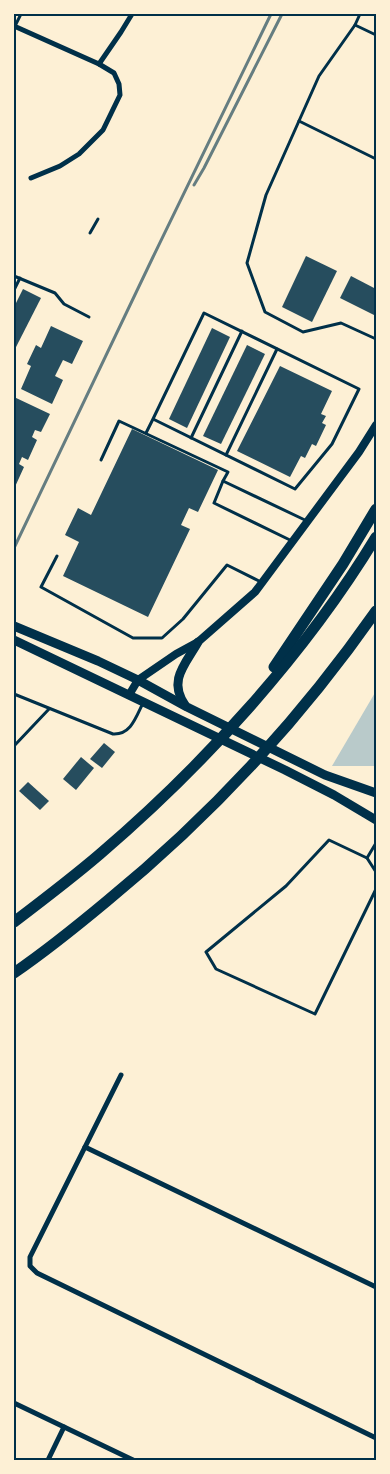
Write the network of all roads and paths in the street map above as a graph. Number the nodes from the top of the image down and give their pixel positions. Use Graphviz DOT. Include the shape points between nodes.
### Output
graph roads {
  1 [pos="21,14"];
  2 [pos="132,14"];
  3 [pos="360,14"];
  4 [pos="355,25"];
  5 [pos="14,26"];
  6 [pos="376,34"];
  7 [pos="99,64"];
  8 [pos="299,121"];
  9 [pos="376,160"];
  10 [pos="31,178"];
  11 [pos="98,219"];
  12 [pos="90,232"];
  13 [pos="14,276"];
  14 [pos="20,278"];
  15 [pos="14,290"];
  16 [pos="89,317"];
  17 [pos="242,331"];
  18 [pos="376,339"];
  19 [pos="277,349"];
  20 [pos="153,419"];
  21 [pos="376,425"];
  22 [pos="146,433"];
  23 [pos="191,438"];
  24 [pos="226,455"];
  25 [pos="101,460"];
  26 [pos="223,481"];
  27 [pos="376,509"];
  28 [pos="307,521"];
  29 [pos="376,538"];
  30 [pos="292,541"];
  31 [pos="57,556"];
  32 [pos="262,582"];
  33 [pos="376,611"];
  34 [pos="14,626"];
  35 [pos="14,640"];
  36 [pos="198,642"];
  37 [pos="138,680"];
  38 [pos="14,694"];
  39 [pos="129,695"];
  40 [pos="144,702"];
  41 [pos="187,708"];
  42 [pos="49,709"];
  43 [pos="237,720"];
  44 [pos="14,746"];
  45 [pos="376,793"];
  46 [pos="376,820"];
  47 [pos="376,843"];
  48 [pos="367,858"];
  49 [pos="376,872"];
  50 [pos="376,889"];
  51 [pos="14,922"];
  52 [pos="14,973"];
  53 [pos="121,1075"];
  54 [pos="85,1147"];
  55 [pos="376,1287"];
  56 [pos="14,1403"];
  57 [pos="64,1427"];
  58 [pos="376,1438"];
  59 [pos="48,1460"];
  60 [pos="133,1460"];
  1 -- 5 [label="lane"];
  2 -- 7 [label="street"];
  3 -- 4 [label="lane"];
  4 -- 6 [label="lane"];
  4 -- 8 [label="lane" via="319,76"];
  5 -- 7 [label="street"];
  7 -- 10 [label="street" via="114,73 120,95 103,130 79,154"];
  8 -- 9 [label="lane"];
  8 -- 18 [label="lane" via="266,194 247,263 265,312 303,332 341,323"];
  11 -- 12 [label="lane"];
  13 -- 14 [label="lane"];
  14 -- 15 [label="lane"];
  14 -- 16 [label="lane" via="55,293 64,304"];
  17 -- 19 [label="lane"];
  17 -- 20 [label="lane" via="204,313"];
  17 -- 23 [label="lane"];
  19 -- 24 [label="lane"];
  19 -- 24 [label="lane" via="359,390 332,444 295,489"];
  20 -- 22 [label="lane"];
  20 -- 23 [label="lane"];
  21 -- 28 [label="street"];
  22 -- 25 [label="lane" via="119,421"];
  22 -- 26 [label="lane" via="228,472"];
  23 -- 24 [label="lane"];
  26 -- 28 [label="lane"];
  26 -- 30 [label="lane" via="214,503"];
  27 -- 43 [label="highway" via="327,588"];
  28 -- 30 [label="street"];
  29 -- 43 [label="highway" via="324,614"];
  30 -- 32 [label="street"];
  31 -- 32 [label="lane" via="41,587 133,638 162,638 183,619 227,565"];
  32 -- 36 [label="street"];
  33 -- 52 [label="highway" via="310,698 222,798 127,884"];
  34 -- 37 [label="main road"];
  35 -- 39 [label="main road"];
  36 -- 37 [label="street"];
  36 -- 41 [label="main road" via="179,676 177,688"];
  37 -- 39 [label="street"];
  37 -- 41 [label="main road"];
  38 -- 42 [label="lane"];
  39 -- 40 [label="main road"];
  40 -- 42 [label="lane" via="129,730 120,734"];
  40 -- 46 [label="main road" via="285,770"];
  41 -- 45 [label="main road" via="325,774"];
  42 -- 44 [label="lane"];
  43 -- 51 [label="highway" via="134,824"];
  47 -- 48 [label="lane"];
  48 -- 49 [label="lane"];
  48 -- 50 [label="lane" via="329,840 286,886 206,952 216,969 314,1014"];
  53 -- 54 [label="street"];
  54 -- 55 [label="street"];
  54 -- 58 [label="street" via="30,1257 30,1266 36,1274"];
  56 -- 57 [label="street"];
  57 -- 59 [label="street"];
  57 -- 60 [label="street"];
}
